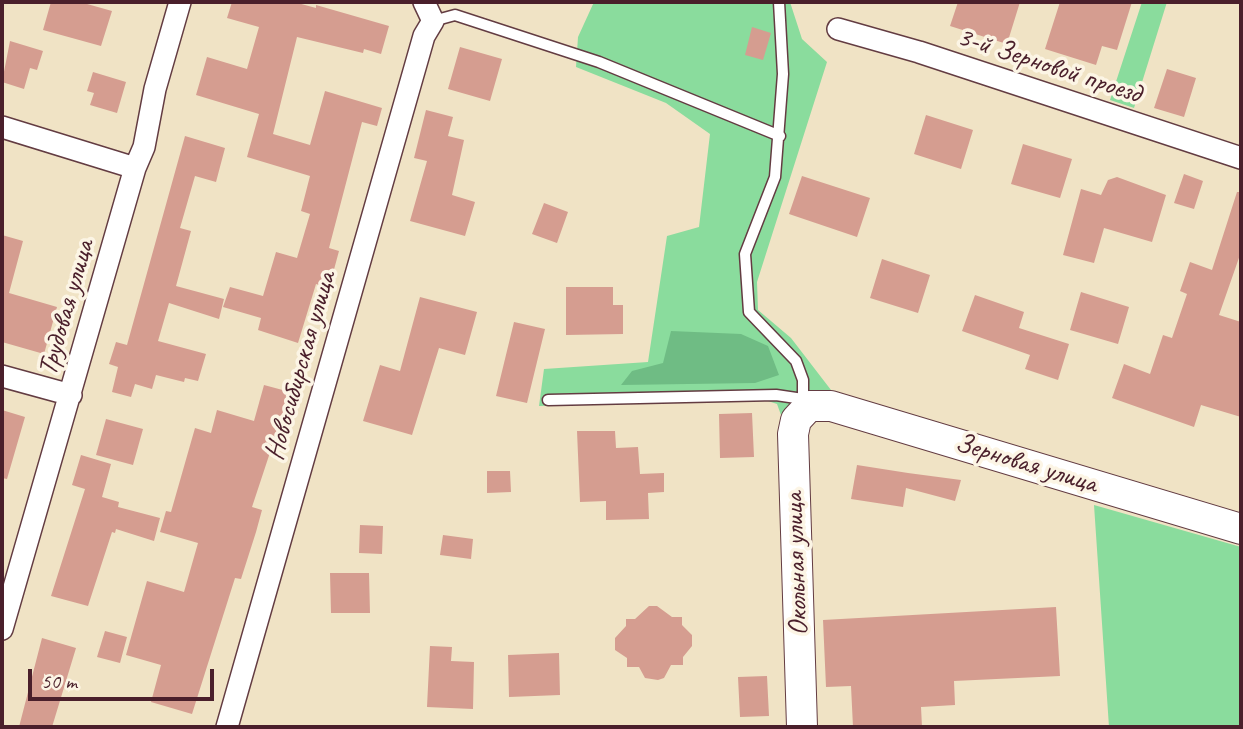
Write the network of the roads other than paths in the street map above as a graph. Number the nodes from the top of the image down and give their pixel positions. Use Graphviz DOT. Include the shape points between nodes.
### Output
graph roads {
  1 [pos="180,2"];
  2 [pos="779,2"];
  3 [pos="428,11"];
  4 [pos="838,29"];
  5 [pos="2,127"];
  6 [pos="780,136"];
  7 [pos="1241,158"];
  8 [pos="135,167"];
  9 [pos="2,376"];
  10 [pos="71,395"];
  11 [pos="548,400"];
  12 [pos="806,402"];
  13 [pos="1241,529"];
  14 [pos="2,628"];
  15 [pos="227,727"];
  16 [pos="802,727"];
  1 -- 8 [label="street, Трудовая улица"];
  2 -- 6 [label="lane"];
  3 -- 6 [label="lane" via="455,15 599,62"];
  3 -- 15 [label="street, Новосибирская улица"];
  4 -- 7 [label="street, 3-й Зерновой проезд"];
  5 -- 8 [label="street"];
  6 -- 12 [label="lane" via="775,177 745,254 749,312 796,362"];
  8 -- 10 [label="street, Трудовая улица"];
  9 -- 10 [label="street"];
  10 -- 14 [label="street, Трудовая улица"];
  11 -- 12 [label="lane" via="776,395"];
  12 -- 13 [label="street, Зерновая улица"];
  12 -- 16 [label="street, Окольная улица" via="793,434"];
}
